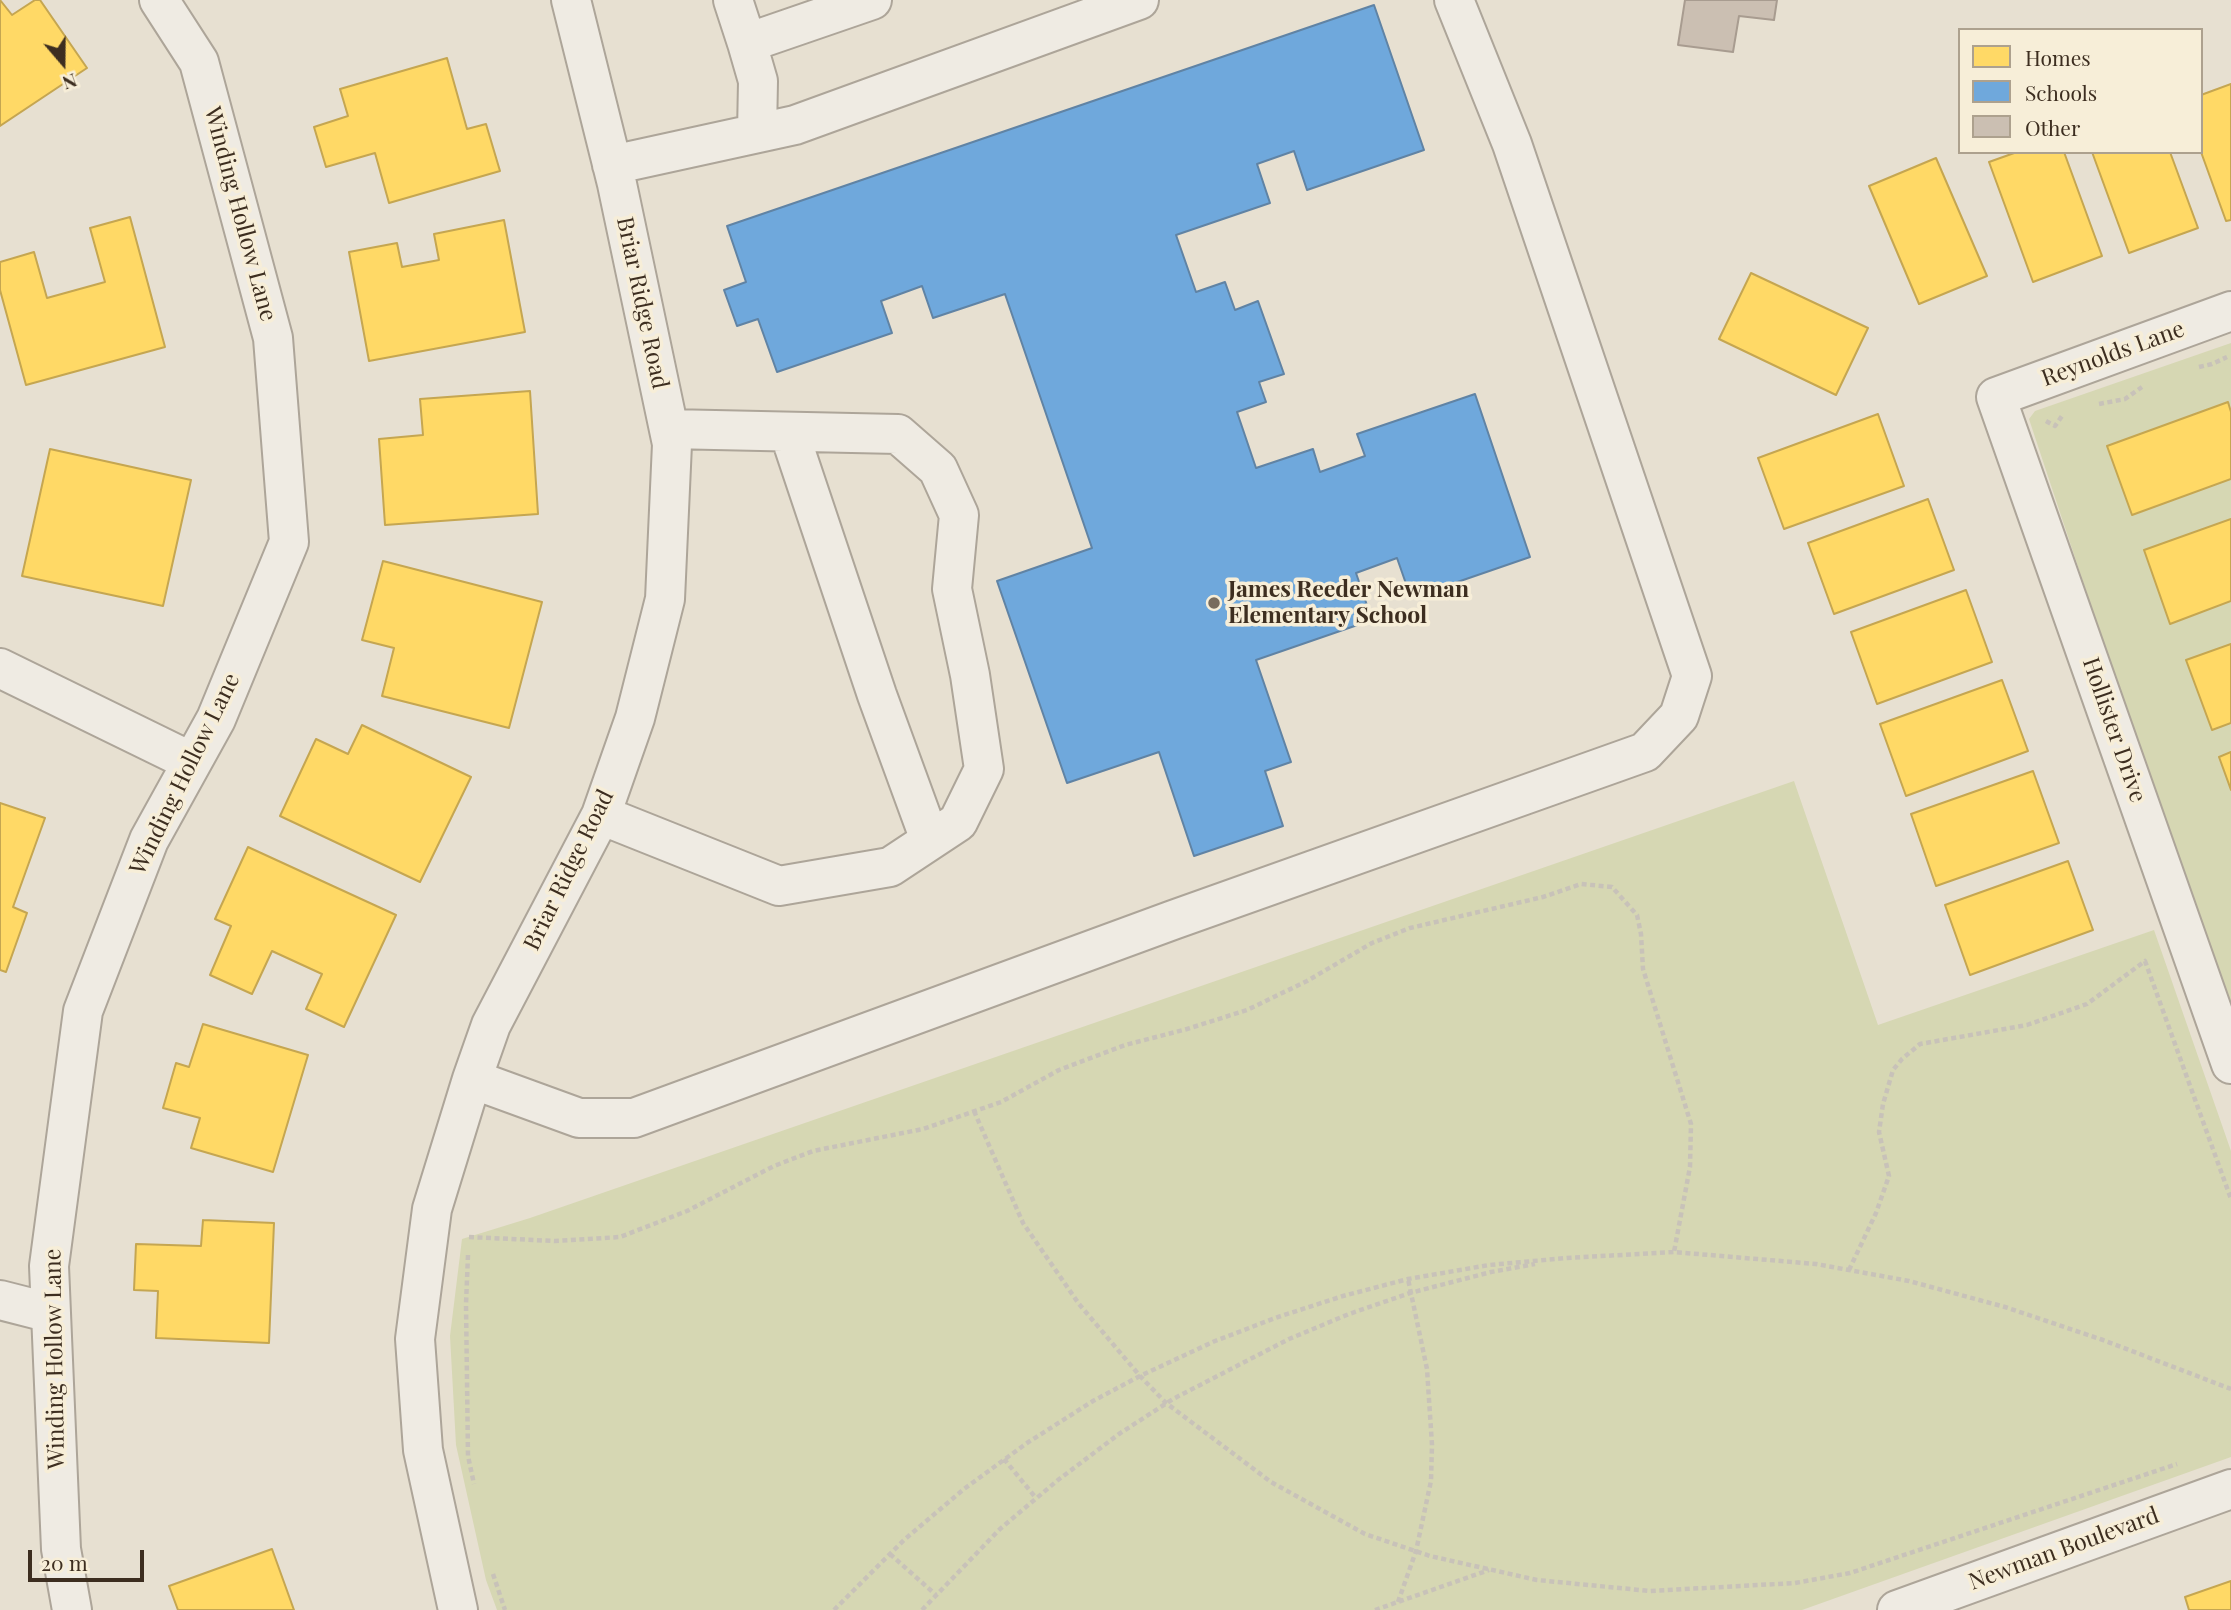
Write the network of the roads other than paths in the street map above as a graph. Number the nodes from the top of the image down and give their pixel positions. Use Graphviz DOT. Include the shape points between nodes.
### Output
graph roads {
  1 [pos="159,0"];
  2 [pos="571,0"];
  3 [pos="733,0"];
  4 [pos="872,0"];
  5 [pos="1139,0"];
  6 [pos="1454,0"];
  7 [pos="747,43"];
  8 [pos="757,133"];
  9 [pos="612,165"];
  10 [pos="2231,311"];
  11 [pos="1996,397"];
  12 [pos="669,429"];
  13 [pos="789,432"];
  14 [pos="0,668"];
  15 [pos="192,762"];
  16 [pos="601,815"];
  17 [pos="930,840"];
  18 [pos="2231,1064"];
  19 [pos="472,1079"];
  20 [pos="0,1300"];
  21 [pos="51,1313"];
  22 [pos="2231,1489"];
  23 [pos="72,1610"];
  24 [pos="458,1610"];
  25 [pos="1896,1610"];
  1 -- 15 [label="street, Winding Hollow Lane" via="199,62 273,338 289,542 216,719"];
  2 -- 9 [label="street, Briar Ridge Road"];
  3 -- 7 [label="street"];
  4 -- 7 [label="street"];
  5 -- 8 [label="street" via="807,120"];
  6 -- 19 [label="street" via="1512,144 1692,676 1679,716 1645,752 634,1118 579,1118"];
  7 -- 8 [label="street" via="758,80"];
  8 -- 9 [label="street"];
  9 -- 12 [label="street, Briar Ridge Road"];
  10 -- 11 [label="street, Reynolds Lane"];
  11 -- 18 [label="street, Hollister Drive"];
  12 -- 13 [label="street"];
  12 -- 16 [label="street, Briar Ridge Road" via="664,599 635,718"];
  13 -- 17 [label="street"];
  13 -- 17 [label="street" via="898,434 938,470 959,515 952,589 971,675 984,769 958,821"];
  14 -- 15 [label="street"];
  15 -- 21 [label="street, Winding Hollow Lane" via="149,840 83,1011 49,1266"];
  16 -- 17 [label="street" via="779,886 890,867"];
  16 -- 19 [label="street, Briar Ridge Road" via="491,1026"];
  19 -- 24 [label="street, Briar Ridge Road" via="432,1209 415,1339 423,1450"];
  20 -- 21 [label="street"];
  21 -- 23 [label="street, Winding Hollow Lane" via="61,1549"];
  22 -- 25 [label="street, Newman Boulevard"];
}
